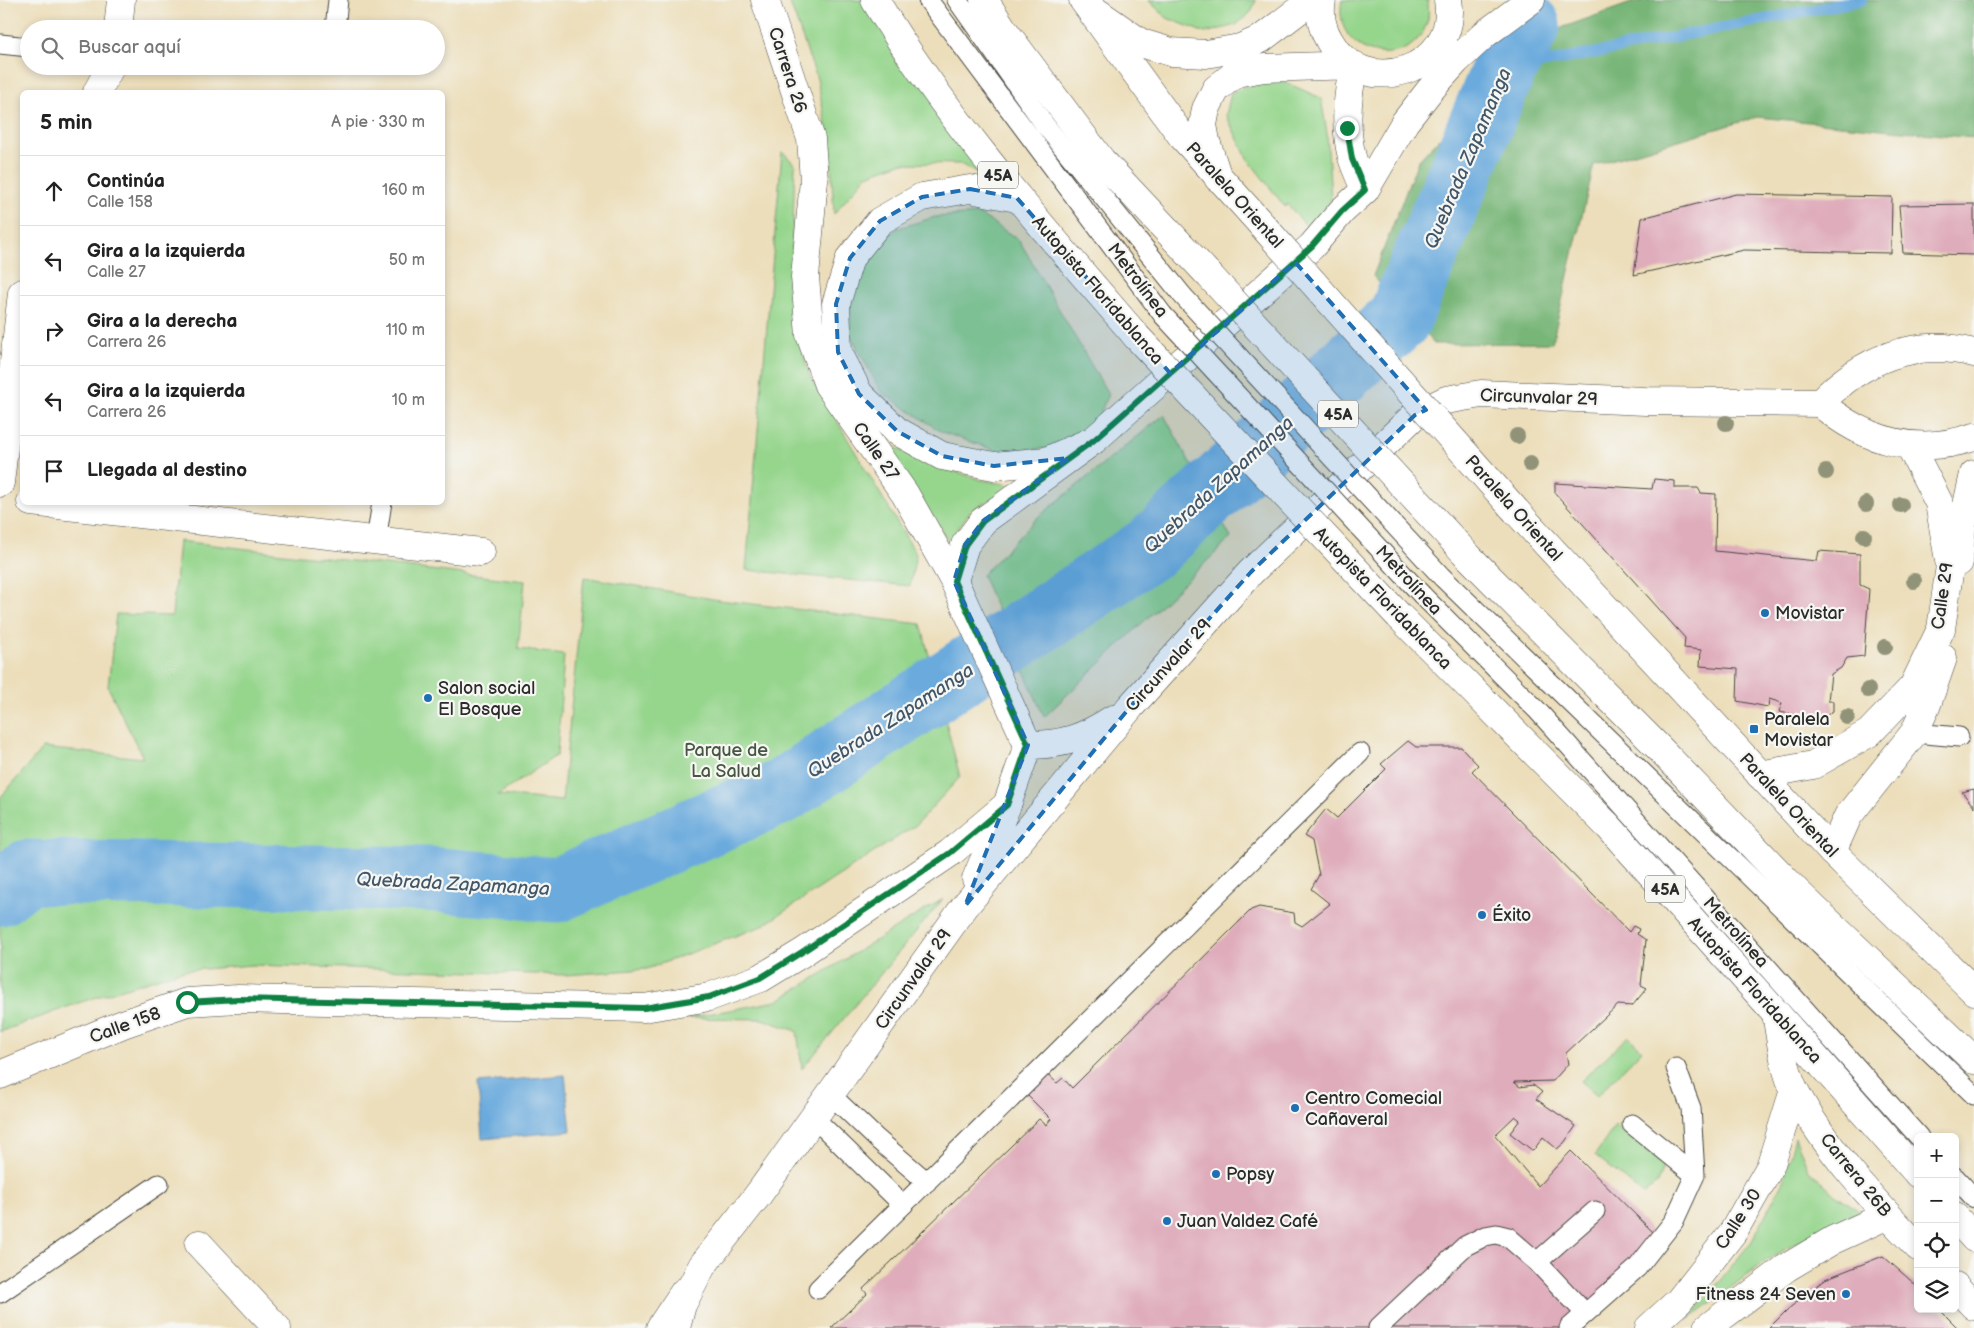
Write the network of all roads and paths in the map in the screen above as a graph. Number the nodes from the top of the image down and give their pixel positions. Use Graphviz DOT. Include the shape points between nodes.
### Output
graph roads {
  1 [pos="121,0"];
  2 [pos="338,0"];
  3 [pos="764,0"];
  4 [pos="875,0"];
  5 [pos="928,0"];
  6 [pos="957,0"];
  7 [pos="984,0"];
  8 [pos="1312,0"];
  9 [pos="1322,0"];
  10 [pos="1531,0"];
  11 [pos="1455,1"];
  12 [pos="1085,2"];
  13 [pos="119,20"];
  14 [pos="336,20"];
  15 [pos="0,44"];
  16 [pos="20,46"];
  17 [pos="1354,65"];
  18 [pos="106,75"];
  19 [pos="98,90"];
  20 [pos="811,140"];
  21 [pos="1218,178"];
  22 [pos="1365,190"];
  23 [pos="1017,198"];
  24 [pos="20,307"];
  25 [pos="1974,353"];
  26 [pos="1820,403"];
  27 [pos="4,417"];
  28 [pos="1974,437"];
  29 [pos="1094,440"];
  30 [pos="1910,446"];
  31 [pos="1974,474"];
  32 [pos="0,483"];
  33 [pos="0,499"];
  34 [pos="20,502"];
  35 [pos="58,505"];
  36 [pos="382,505"];
  37 [pos="376,541"];
  38 [pos="481,552"];
  39 [pos="956,587"];
  40 [pos="1131,706"];
  41 [pos="1914,733"];
  42 [pos="1959,737"];
  43 [pos="1028,744"];
  44 [pos="1360,753"];
  45 [pos="1760,775"];
  46 [pos="1007,805"];
  47 [pos="1832,852"];
  48 [pos="964,906"];
  49 [pos="1974,991"];
  50 [pos="1776,1013"];
  51 [pos="1974,1060"];
  52 [pos="1676,1068"];
  53 [pos="0,1075"];
  54 [pos="1794,1090"];
  55 [pos="831,1095"];
  56 [pos="1974,1095"];
  57 [pos="813,1118"];
  58 [pos="1632,1124"];
  59 [pos="1915,1133"];
  60 [pos="1914,1169"];
  61 [pos="1695,1175"];
  62 [pos="1956,1178"];
  63 [pos="927,1182"];
  64 [pos="159,1184"];
  65 [pos="1974,1198"];
  66 [pos="903,1205"];
  67 [pos="1595,1212"];
  68 [pos="1888,1215"];
  69 [pos="1959,1221"];
  70 [pos="1974,1238"];
  71 [pos="1914,1243"];
  72 [pos="199,1244"];
  73 [pos="1537,1262"];
  74 [pos="702,1266"];
  75 [pos="818,1289"];
  76 [pos="1959,1290"];
  77 [pos="1,1291"];
  78 [pos="1974,1306"];
  79 [pos="1585,1313"];
  80 [pos="276,1328"];
  81 [pos="660,1328"];
  82 [pos="676,1328"];
  83 [pos="1378,1328"];
  84 [pos="1568,1328"];
  85 [pos="1649,1328"];
  86 [pos="1707,1328"];
  1 -- 13 [label="main road"];
  2 -- 14 [label="lane"];
  3 -- 20 [label="main road, Carrera 26"];
  4 -- 23 [label="main road, Autopista Floridablanca / 45A" via="970,139"];
  5 -- 59 [label="lane, Metrolínea, bridge" via="1163,314 1422,595 1537,710"];
  6 -- 56 [label="lane, Metrolínea, bridge" via="1045,125 1184,296 1442,577"];
  7 -- 51 [label="main road, 45A, bridge" via="1002,29 1101,160 1467,555 1798,893"];
  8 -- 12 [label="main road" via="1261,39 1240,48 1206,54 1171,52 1141,42"];
  9 -- 17 [label="main road" via="1321,20 1325,33 1341,56"];
  10 -- 22 [label="main road" via="1485,34 1430,90 1405,122"];
  11 -- 17 [label="main road" via="1443,37 1430,56 1420,63 1398,73 1386,74"];
  12 -- 21 [label="main road, Paralela Oriental" via="1182,135"];
  15 -- 16 [label="lane"];
  17 -- 21 [label="main road" via="1264,68 1236,73 1216,89 1206,109 1203,125"];
  17 -- 22 [label="main road" via="1348,96 1347,128 1352,159"];
  18 -- 19 [label="main road"];
  20 -- 39 [label="main road, Calle 27" via="814,180 805,277 810,335 828,385 905,494"];
  21 -- 45 [label="main road, Paralela Oriental, bridge" via="1516,511"];
  22 -- 29 [label="main road" via="1312,246"];
  23 -- 29 [label="main road" via="970,188 922,197 880,221 850,258 836,304 838,352 859,394 896,431 942,456 994,466 1046,460"];
  23 -- 50 [label="main road, Autopista Floridablanca / 45A, bridge" via="1137,337 1398,616 1609,827"];
  24 -- 27 [label="main road"];
  25 -- 26 [label="main road" via="1948,349 1900,352 1855,372"];
  26 -- 30 [label="main road" via="1859,431"];
  26 -- 40 [label="main road, Circunvalar 29" via="1645,401 1481,394 1446,400 1415,415 1251,572"];
  27 -- 32 [label="main road"];
  28 -- 30 [label="main road" via="1950,444"];
  29 -- 39 [label="main road" via="983,521 965,545"];
  30 -- 45 [label="main road, Calle 29" via="1939,503 1950,566 1940,629 1913,687 1869,734 1813,765"];
  31 -- 41 [label="main road, Calle 29" via="1962,527 1955,609 1946,648"];
  33 -- 34 [label="main road"];
  35 -- 37 [label="main road"];
  36 -- 37 [label="lane"];
  37 -- 38 [label="main road"];
  39 -- 43 [label="main road, Calle 27"];
  40 -- 43 [label="main road" via="1092,733 1070,742"];
  40 -- 48 [label="main road, Circunvalar 29"];
  41 -- 42 [label="lane"];
  41 -- 47 [label="main road, Calle 29" via="1848,816"];
  43 -- 46 [label="main road"];
  44 -- 63 [label="lane"];
  45 -- 47 [label="main road, Paralela Oriental"];
  46 -- 48 [label="main road"];
  46 -- 53 [label="main road, Calle 158" via="950,853 802,952 760,978 709,997 644,1008 238,999 187,1002 123,1024"];
  47 -- 49 [label="main road, Paralela Oriental"];
  48 -- 55 [label="main road, Circunvalar 29"];
  50 -- 54 [label="main road, Carrera 26B"];
  50 -- 60 [label="main road, Autopista Floridablanca / 45A"];
  52 -- 61 [label="lane" via="1691,1108"];
  54 -- 68 [label="main road, Carrera 26B" via="1836,1156"];
  54 -- 85 [label="main road, Calle 30" via="1770,1167 1733,1232 1679,1300"];
  55 -- 57 [label="main road, Circunvalar 29"];
  55 -- 63 [label="lane"];
  57 -- 66 [label="lane"];
  57 -- 74 [label="main road, Circunvalar 29"];
  58 -- 61 [label="lane"];
  61 -- 79 [label="lane" via="1674,1221 1649,1254"];
  62 -- 65 [label="lane"];
  63 -- 66 [label="lane"];
  64 -- 77 [label="lane"];
  66 -- 75 [label="lane"];
  67 -- 73 [label="lane"];
  68 -- 71 [label="main road, Carrera 26B"];
  68 -- 86 [label="main road" via="1834,1240 1786,1268"];
  69 -- 70 [label="main road"];
  72 -- 80 [label="main road"];
  73 -- 79 [label="lane"];
  73 -- 83 [label="lane" via="1508,1237 1485,1236 1466,1246"];
  74 -- 81 [label="main road"];
  74 -- 82 [label="main road" via="682,1304"];
  76 -- 78 [label="main road"];
  79 -- 84 [label="lane"];
}
